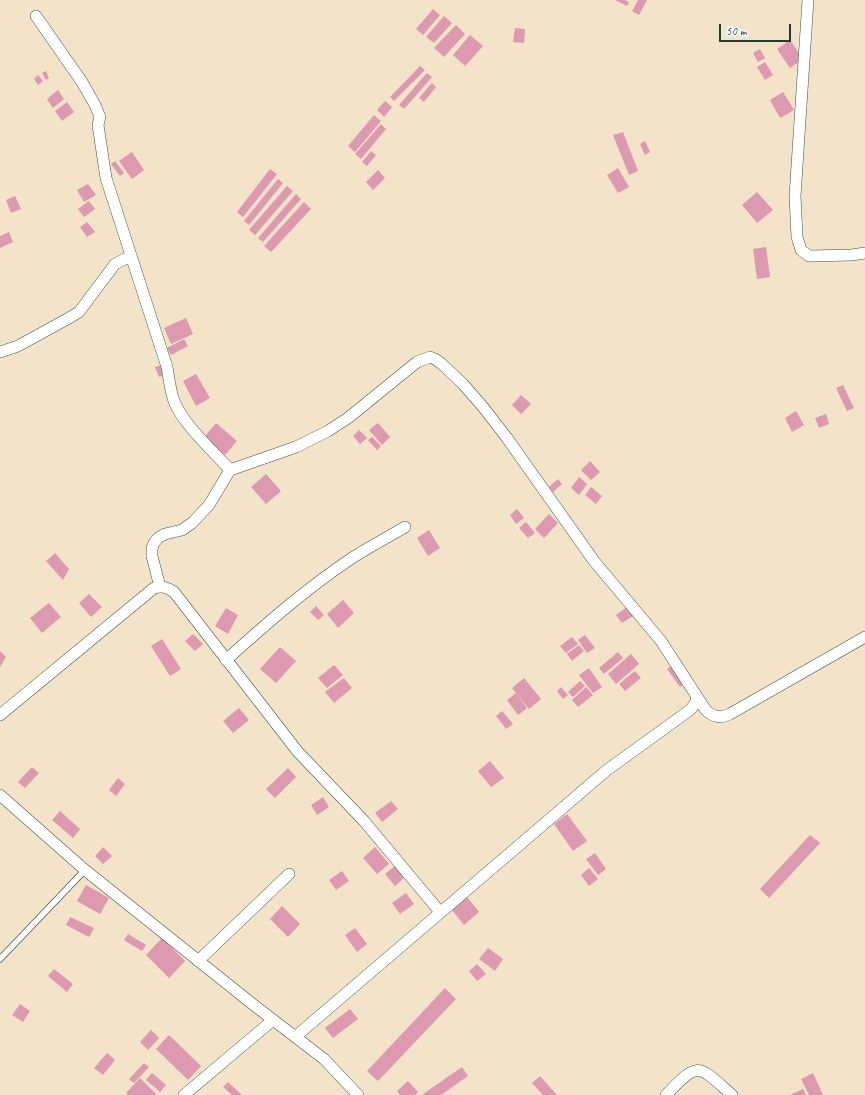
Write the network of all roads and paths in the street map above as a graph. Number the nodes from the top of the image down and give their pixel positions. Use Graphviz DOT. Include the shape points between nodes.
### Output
graph roads {
  1 [pos="808,0"];
  2 [pos="36,16"];
  3 [pos="865,253"];
  4 [pos="131,256"];
  5 [pos="0,352"];
  6 [pos="230,470"];
  7 [pos="405,527"];
  8 [pos="160,587"];
  9 [pos="865,637"];
  10 [pos="226,660"];
  11 [pos="697,697"];
  12 [pos="0,715"];
  13 [pos="0,795"];
  14 [pos="85,870"];
  15 [pos="289,874"];
  16 [pos="440,912"];
  17 [pos="0,959"];
  18 [pos="198,961"];
  19 [pos="273,1020"];
  20 [pos="295,1037"];
  21 [pos="184,1095"];
  22 [pos="358,1095"];
  23 [pos="666,1095"];
  24 [pos="732,1095"];
  1 -- 3 [label="street" via="795,196 797,237 801,250 809,256"];
  2 -- 4 [label="street" via="82,82 100,117 98,125 106,178"];
  4 -- 5 [label="street" via="116,264 79,312 18,346"];
  4 -- 6 [label="street" via="168,367 174,402 181,415"];
  6 -- 8 [label="street" via="209,504 192,523 182,530 165,534 154,543 152,556"];
  6 -- 11 [label="street" via="315,438 348,418 417,362 430,357 435,359 483,406 594,561 661,641"];
  7 -- 10 [label="street" via="311,587"];
  8 -- 10 [label="street" via="174,592"];
  8 -- 12 [label="street" via="154,588"];
  9 -- 11 [label="street" via="730,714 715,716 709,713"];
  10 -- 16 [label="street" via="298,752 364,821"];
  11 -- 16 [label="street" via="690,710 607,770"];
  13 -- 14 [label="street"];
  14 -- 17 [label="lane"];
  14 -- 18 [label="street"];
  15 -- 18 [label="street"];
  16 -- 20 [label="street"];
  18 -- 19 [label="street"];
  19 -- 20 [label="street"];
  19 -- 21 [label="street"];
  20 -- 22 [label="street" via="324,1059"];
  23 -- 24 [label="street" via="695,1070 707,1073"];
}
